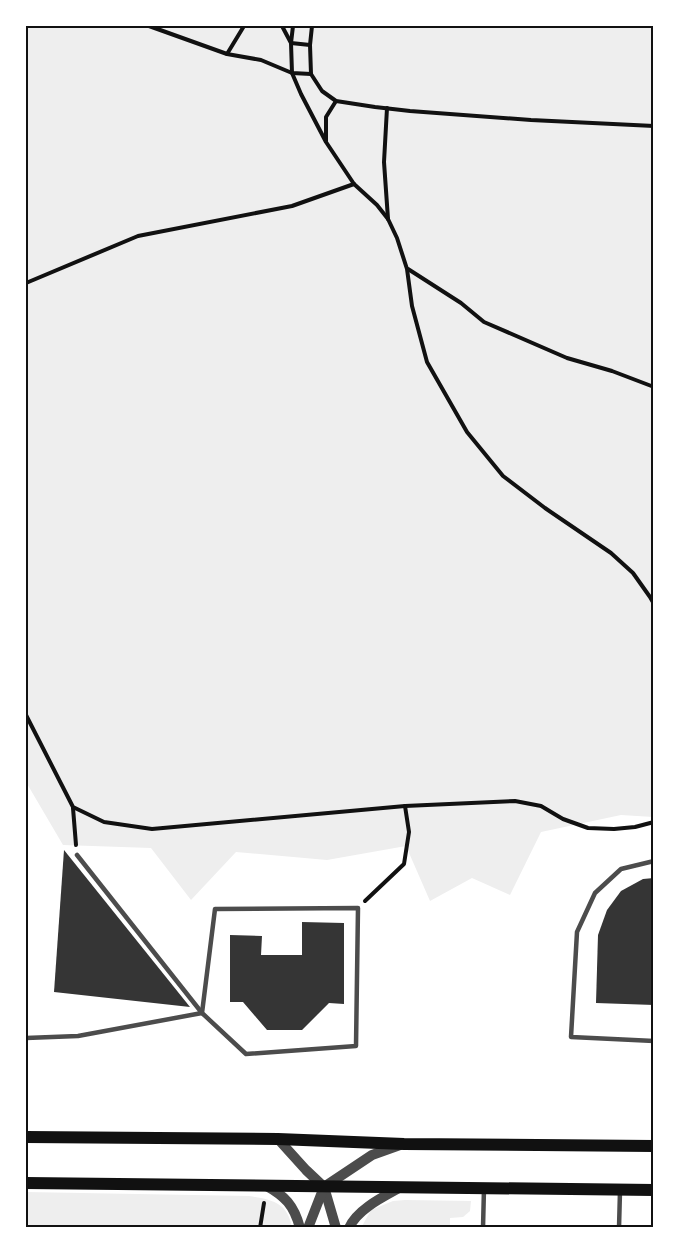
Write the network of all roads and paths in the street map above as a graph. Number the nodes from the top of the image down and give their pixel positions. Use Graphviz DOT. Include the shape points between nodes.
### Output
graph roads {
  1 [pos="149,26"];
  2 [pos="244,26"];
  3 [pos="282,26"];
  4 [pos="293,26"];
  5 [pos="312,26"];
  6 [pos="291,43"];
  7 [pos="310,45"];
  8 [pos="227,54"];
  9 [pos="292,73"];
  10 [pos="311,74"];
  11 [pos="336,101"];
  12 [pos="387,108"];
  13 [pos="654,126"];
  14 [pos="327,142"];
  15 [pos="354,184"];
  16 [pos="388,219"];
  17 [pos="407,269"];
  18 [pos="26,283"];
  19 [pos="654,387"];
  20 [pos="654,604"];
  21 [pos="26,715"];
  22 [pos="405,806"];
  23 [pos="73,807"];
  24 [pos="654,822"];
  25 [pos="77,855"];
  26 [pos="654,861"];
  27 [pos="358,908"];
  28 [pos="202,1013"];
  29 [pos="26,1038"];
  30 [pos="654,1041"];
  31 [pos="26,1137"];
  32 [pos="278,1139"];
  33 [pos="404,1144"];
  34 [pos="654,1146"];
  35 [pos="26,1183"];
  36 [pos="264,1185"];
  37 [pos="324,1187"];
  38 [pos="402,1187"];
  39 [pos="484,1188"];
  40 [pos="620,1190"];
  41 [pos="654,1190"];
  42 [pos="264,1203"];
  43 [pos="260,1227"];
  44 [pos="300,1227"];
  45 [pos="308,1227"];
  46 [pos="336,1227"];
  47 [pos="350,1227"];
  48 [pos="483,1227"];
  49 [pos="619,1227"];
  1 -- 8 [label="path"];
  2 -- 8 [label="path"];
  3 -- 6 [label="path"];
  4 -- 6 [label="path"];
  5 -- 7 [label="path"];
  6 -- 7 [label="path"];
  6 -- 9 [label="path"];
  7 -- 10 [label="path"];
  8 -- 9 [label="path" via="261,60"];
  9 -- 10 [label="path"];
  9 -- 14 [label="path"];
  10 -- 11 [label="path" via="322,91"];
  11 -- 12 [label="path"];
  11 -- 14 [label="path" via="326,117"];
  12 -- 13 [label="path"];
  12 -- 16 [label="path" via="384,162"];
  14 -- 15 [label="path"];
  15 -- 16 [label="path"];
  15 -- 18 [label="path" via="292,206 138,236"];
  16 -- 17 [label="path"];
  17 -- 19 [label="path" via="484,322 567,358"];
  17 -- 20 [label="path" via="411,306 427,362 467,432 503,476 633,573"];
  21 -- 23 [label="path"];
  22 -- 23 [label="path" via="152,829 104,822"];
  22 -- 24 [label="path" via="515,801 541,806 588,828 614,829"];
  22 -- 27 [label="path" via="409,832 404,864"];
  23 -- 25 [label="path"];
  25 -- 28 [label="lane"];
  26 -- 30 [label="lane" via="621,869 595,893 577,932 572,1037"];
  27 -- 28 [label="lane" via="215,909"];
  27 -- 28 [label="lane" via="356,1046 246,1054"];
  28 -- 29 [label="lane" via="78,1036"];
  31 -- 32 [label="main road"];
  32 -- 33 [label="main road"];
  32 -- 37 [label="street"];
  33 -- 34 [label="main road"];
  33 -- 37 [label="street" via="372,1155"];
  35 -- 36 [label="main road"];
  36 -- 37 [label="main road"];
  36 -- 44 [label="street" via="291,1204"];
  37 -- 38 [label="main road"];
  37 -- 45 [label="street"];
  37 -- 46 [label="street"];
  38 -- 39 [label="main road"];
  38 -- 47 [label="street" via="368,1207"];
  39 -- 40 [label="main road"];
  39 -- 48 [label="lane"];
  40 -- 41 [label="main road"];
  40 -- 49 [label="lane"];
  42 -- 43 [label="path"];
}
